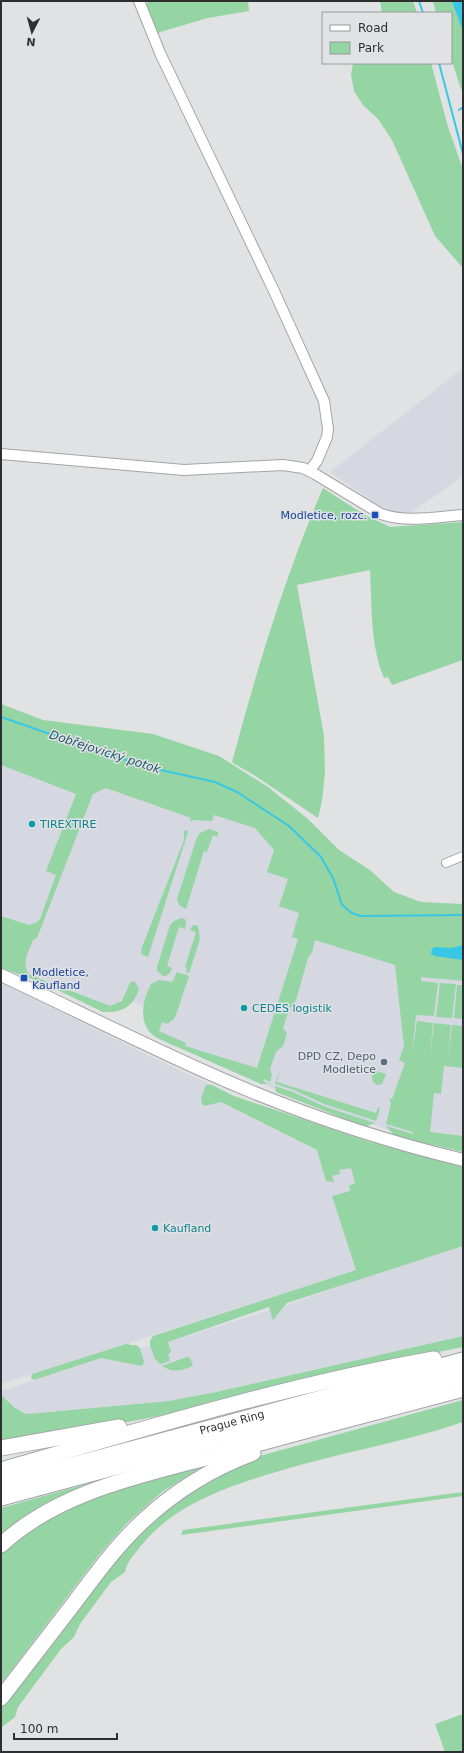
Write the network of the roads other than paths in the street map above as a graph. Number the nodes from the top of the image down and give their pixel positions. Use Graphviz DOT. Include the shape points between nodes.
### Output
graph roads {
  1 [pos="139,1"];
  2 [pos="1,454"];
  3 [pos="309,471"];
  4 [pos="463,515"];
  5 [pos="463,856"];
  6 [pos="446,864"];
  7 [pos="1,975"];
  8 [pos="463,1160"];
  9 [pos="463,1353"];
  10 [pos="463,1360"];
  11 [pos="463,1374"];
  12 [pos="463,1389"];
  13 [pos="243,1403"];
  14 [pos="325,1426"];
  15 [pos="1,1448"];
  16 [pos="1,1470"];
  17 [pos="1,1484"];
  18 [pos="1,1498"];
  19 [pos="1,1545"];
  20 [pos="1,1698"];
  1 -- 3 [label="street" via="160,53 324,400 327,437 317,461"];
  2 -- 3 [label="street" via="184,470 283,465"];
  3 -- 4 [label="street" via="390,517 407,519"];
  5 -- 6 [label="street"];
  7 -- 8 [label="main road" via="207,1072 269,1097 325,1119"];
  9 -- 13 [label="highway" via="377,1369"];
  10 -- 17 [label="highway, Prague Ring"];
  11 -- 18 [label="highway, Prague Ring"];
  12 -- 14 [label="highway"];
  13 -- 15 [label="highway"];
  13 -- 16 [label="highway" via="123,1434"];
  14 -- 19 [label="highway" via="102,1488 50,1510 28,1523"];
  14 -- 20 [label="highway" via="216,1469 176,1493 158,1508 104,1563"];
}
